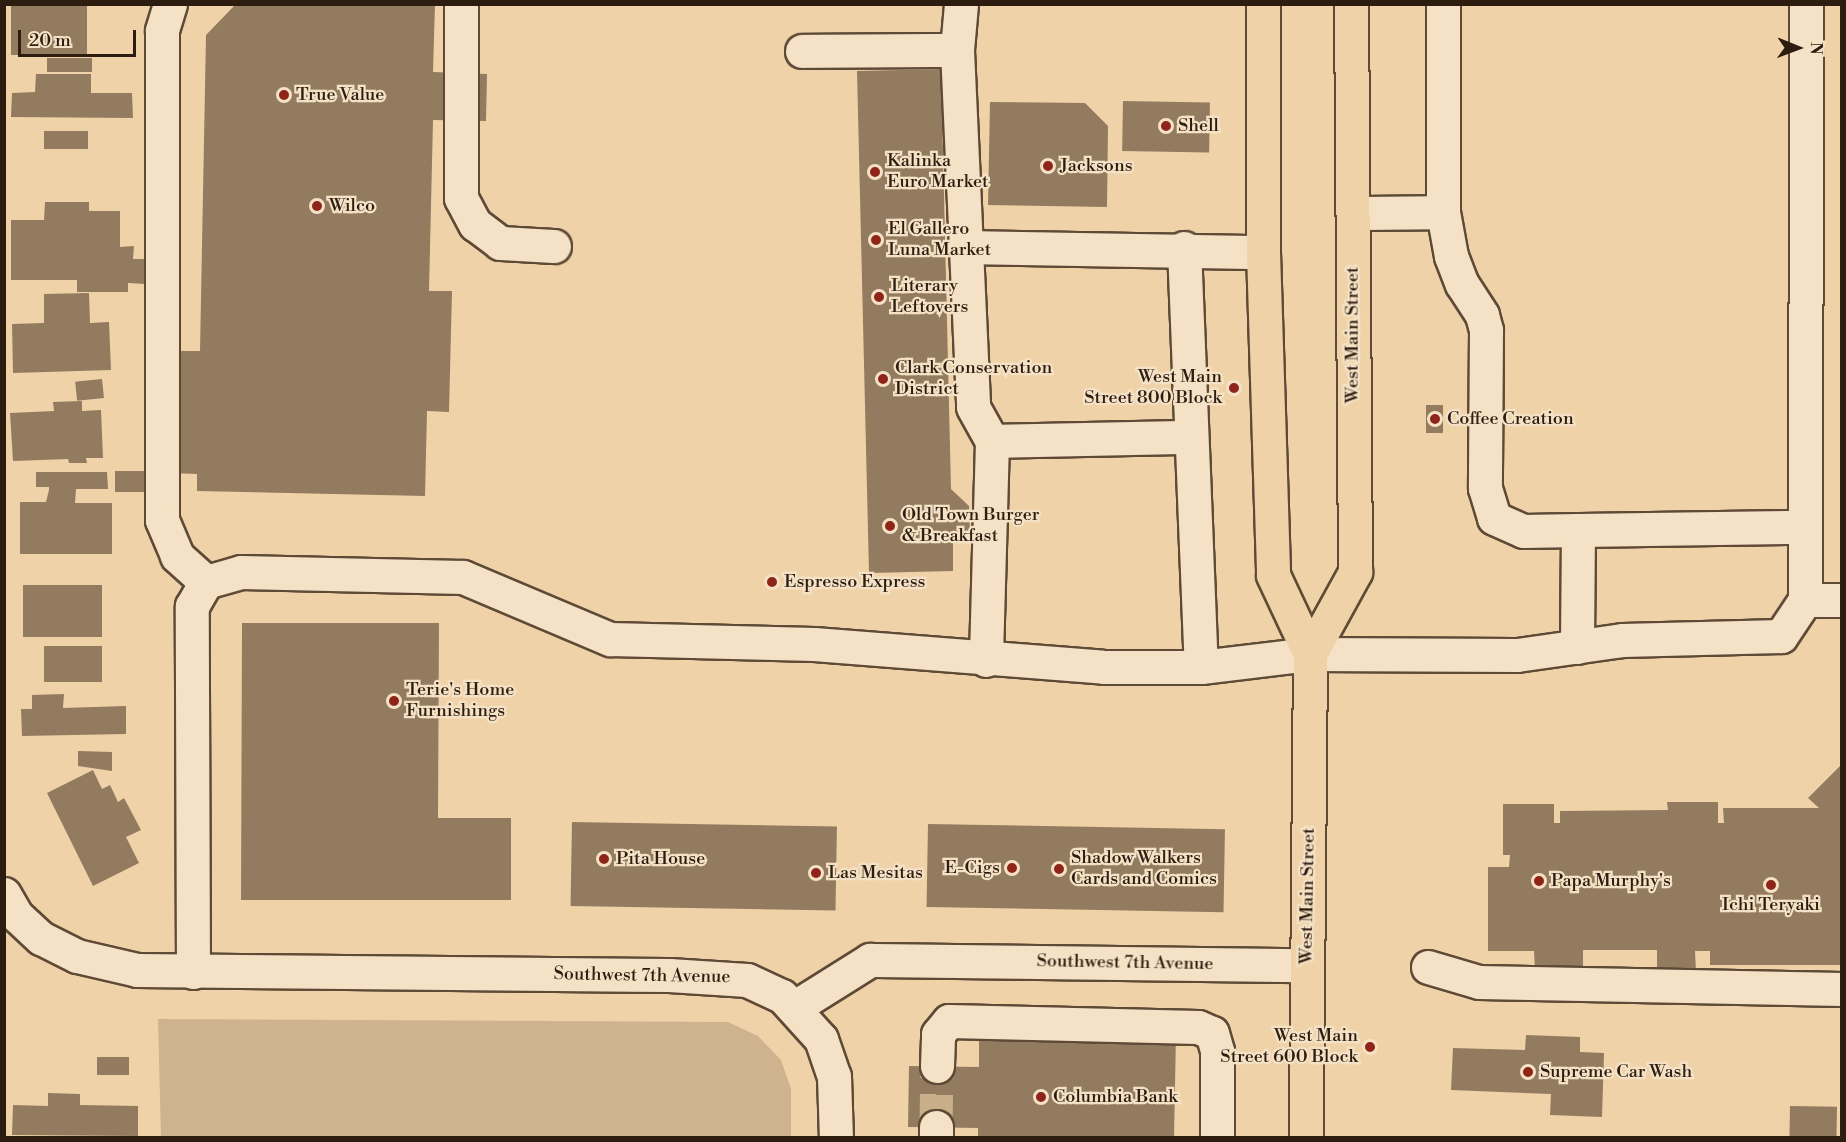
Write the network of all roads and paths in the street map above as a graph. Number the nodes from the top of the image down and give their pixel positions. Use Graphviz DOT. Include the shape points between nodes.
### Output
graph roads {
  1 [pos="170,4"];
  2 [pos="461,4"];
  3 [pos="961,4"];
  4 [pos="1263,4"];
  5 [pos="1351,4"];
  6 [pos="1443,4"];
  7 [pos="1806,4"];
  8 [pos="957,50"];
  9 [pos="802,51"];
  10 [pos="1443,212"];
  11 [pos="1353,213"];
  12 [pos="554,246"];
  13 [pos="966,247"];
  14 [pos="1184,248"];
  15 [pos="1263,252"];
  16 [pos="1190,437"];
  17 [pos="992,441"];
  18 [pos="1805,527"];
  19 [pos="1578,530"];
  20 [pos="206,582"];
  21 [pos="1805,600"];
  22 [pos="1842,600"];
  23 [pos="1578,647"];
  24 [pos="1310,654"];
  25 [pos="986,660"];
  26 [pos="1200,667"];
  27 [pos="4,894"];
  28 [pos="1307,965"];
  29 [pos="1428,967"];
  30 [pos="193,972"];
  31 [pos="1842,989"];
  32 [pos="795,1007"];
  33 [pos="938,1066"];
  34 [pos="836,1137"];
  35 [pos="1217,1137"];
  36 [pos="1306,1137"];
  1 -- 20 [label="street" via="162,31 162,520 177,556"];
  2 -- 12 [label="street" via="461,198 475,224 500,243"];
  3 -- 8 [label="street"];
  4 -- 15 [label="main road, West Main Street"];
  5 -- 11 [label="main road, West Main Street"];
  6 -- 10 [label="street"];
  7 -- 18 [label="street"];
  8 -- 9 [label="street"];
  8 -- 13 [label="street"];
  10 -- 11 [label="street"];
  10 -- 19 [label="street" via="1451,256 1486,330 1485,488 1494,518 1523,531"];
  11 -- 24 [label="main road, West Main Street" via="1355,572"];
  13 -- 14 [label="street"];
  13 -- 17 [label="street" via="972,407"];
  14 -- 15 [label="street"];
  14 -- 16 [label="street"];
  15 -- 24 [label="main road, West Main Street" via="1273,575"];
  16 -- 17 [label="street"];
  16 -- 26 [label="street"];
  17 -- 25 [label="street"];
  18 -- 19 [label="street"];
  18 -- 21 [label="street"];
  19 -- 23 [label="street"];
  20 -- 25 [label="street" via="241,572 463,577 610,639 814,644"];
  20 -- 30 [label="street" via="192,606"];
  21 -- 22 [label="street"];
  21 -- 23 [label="street" via="1781,636 1622,640"];
  23 -- 24 [label="street" via="1517,656"];
  24 -- 26 [label="street"];
  24 -- 28 [label="main road, West Main Street"];
  25 -- 26 [label="street"];
  27 -- 30 [label="street, Southwest 7th Avenue" via="16,915 41,938 77,956 137,970"];
  28 -- 32 [label="street, Southwest 7th Avenue" via="870,960"];
  28 -- 36 [label="main road, West Main Street"];
  29 -- 31 [label="street" via="1479,982"];
  30 -- 32 [label="street, Southwest 7th Avenue" via="726,976 766,986"];
  32 -- 34 [label="street" via="829,1056 834,1076"];
  33 -- 35 [label="street" via="938,1034 949,1021 1198,1027 1212,1033 1217,1051"];
}
